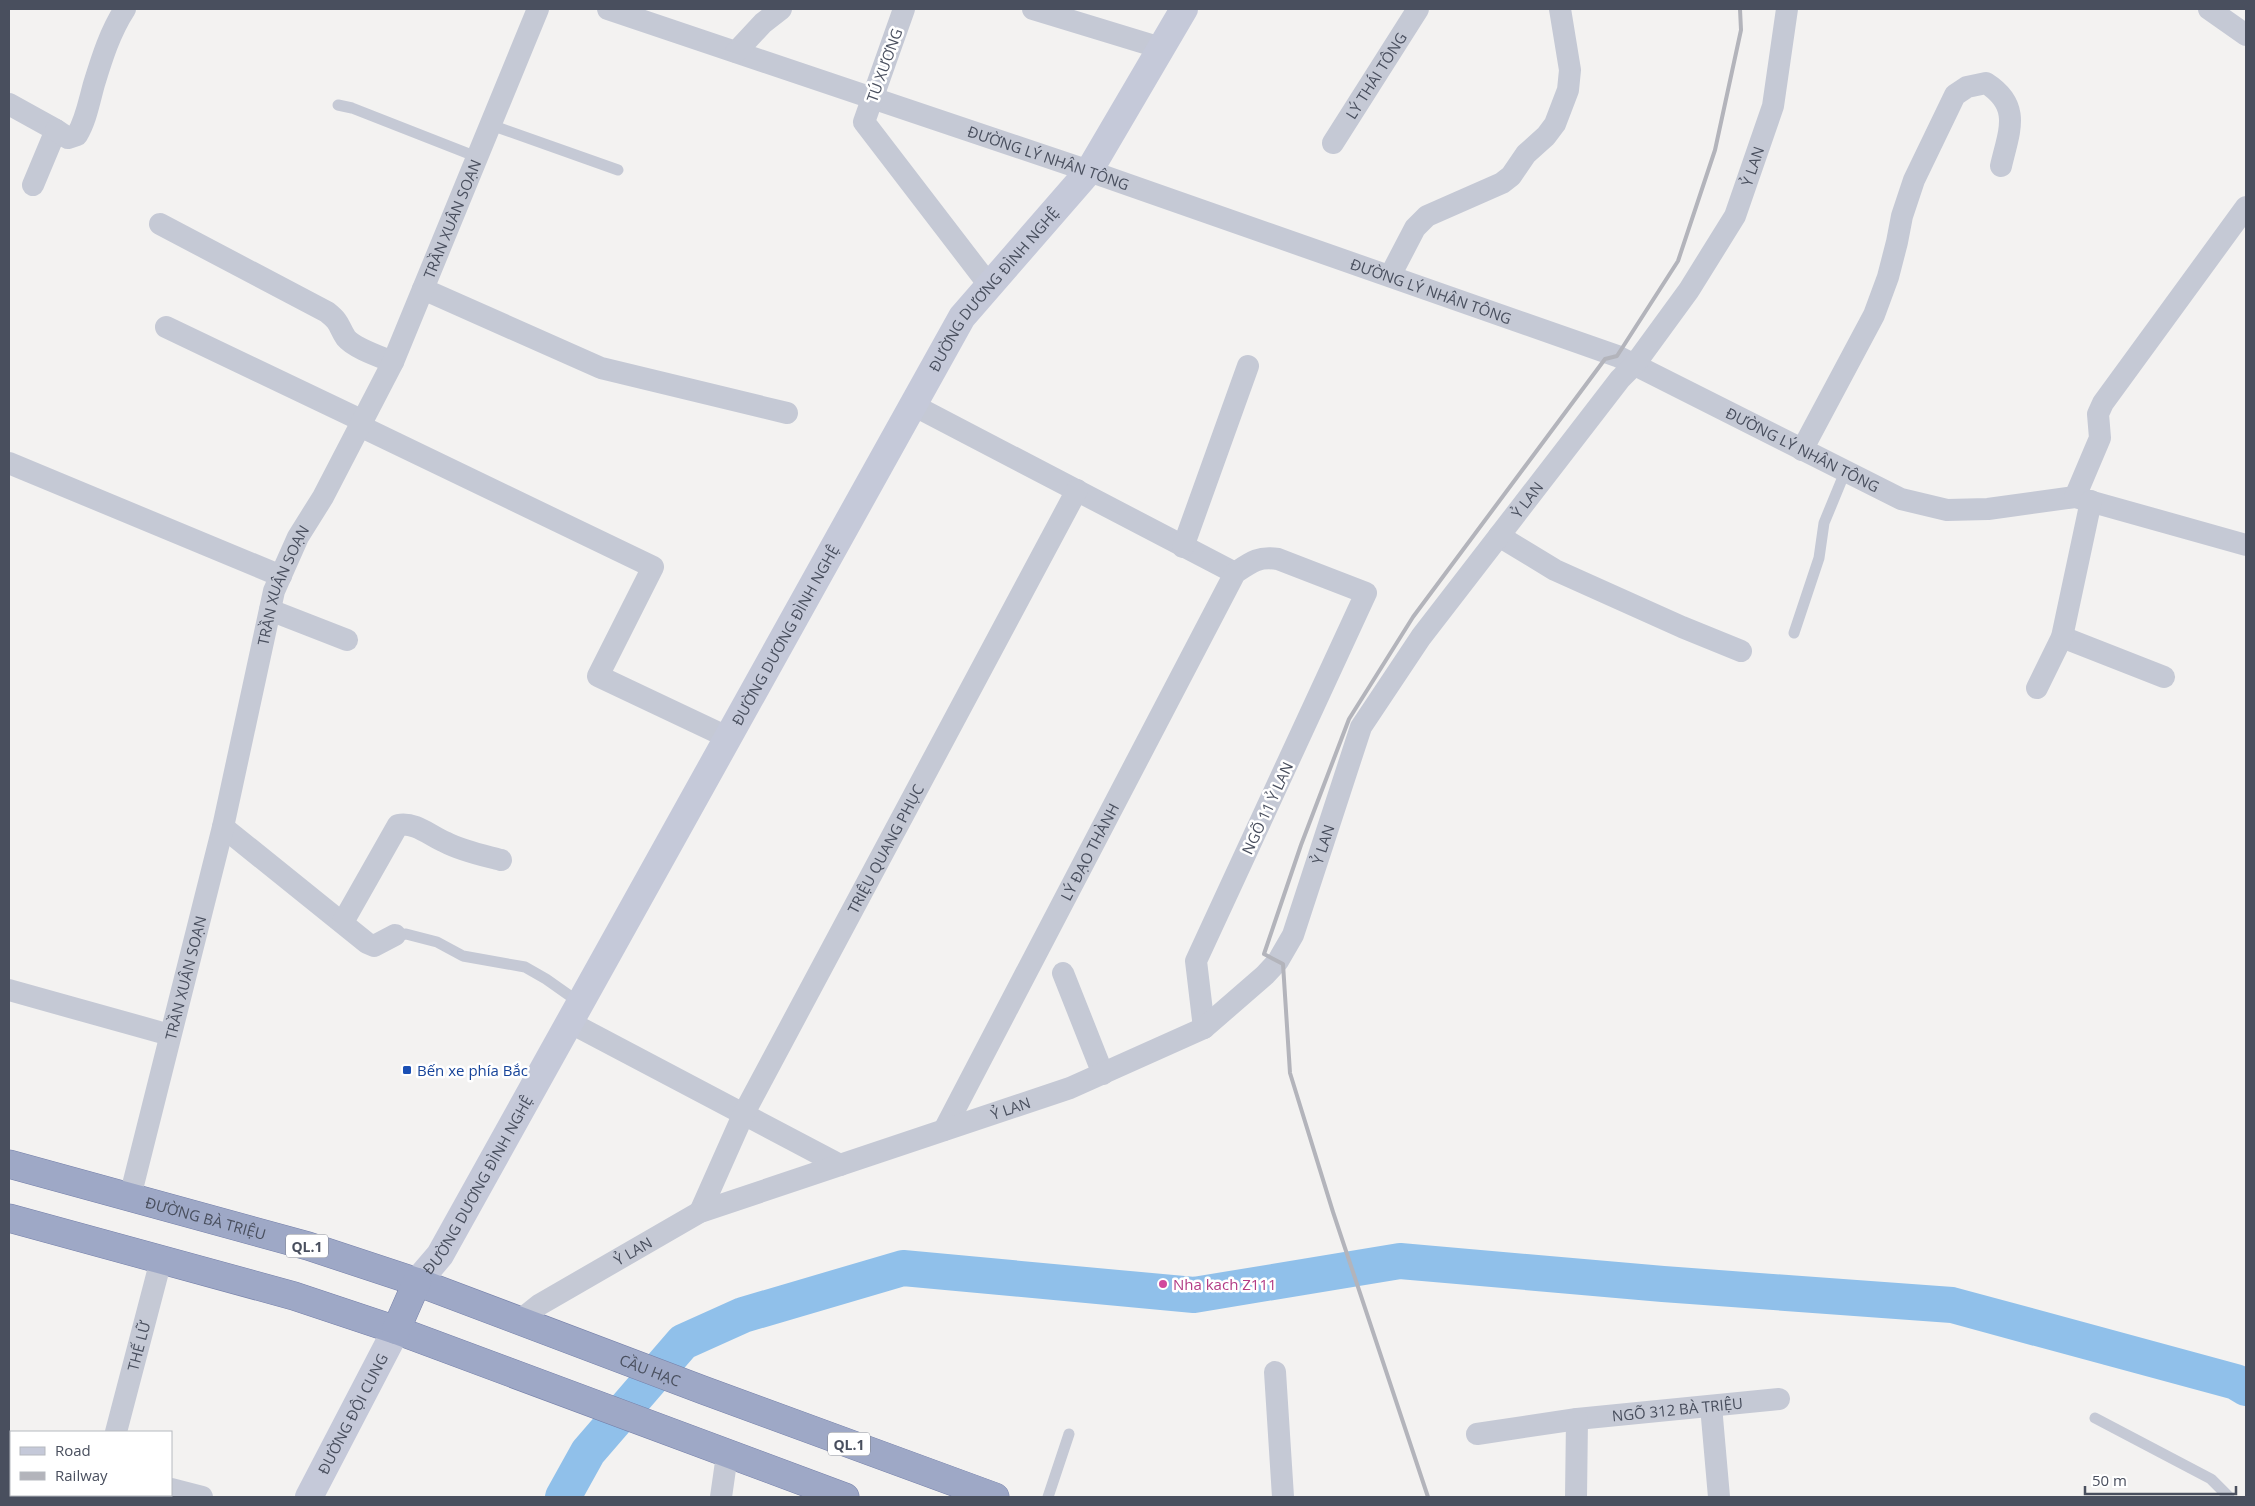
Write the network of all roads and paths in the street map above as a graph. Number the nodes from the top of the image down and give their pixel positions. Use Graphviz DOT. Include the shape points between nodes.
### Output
graph roads {
  1 [pos="125,9"];
  2 [pos="538,9"];
  3 [pos="608,9"];
  4 [pos="781,9"];
  5 [pos="904,9"];
  6 [pos="1033,9"];
  7 [pos="1184,9"];
  8 [pos="1418,9"];
  9 [pos="1560,9"];
  10 [pos="1787,9"];
  11 [pos="2209,9"];
  12 [pos="757,16"];
  13 [pos="2246,35"];
  14 [pos="1161,48"];
  15 [pos="736,52"];
  16 [pos="871,98"];
  17 [pos="9,104"];
  18 [pos="338,105"];
  19 [pos="491,125"];
  20 [pos="56,130"];
  21 [pos="1333,143"];
  22 [pos="477,157"];
  23 [pos="2001,166"];
  24 [pos="618,170"];
  25 [pos="1089,171"];
  26 [pos="33,185"];
  27 [pos="2246,207"];
  28 [pos="160,224"];
  29 [pos="1390,276"];
  30 [pos="989,285"];
  31 [pos="423,290"];
  32 [pos="166,327"];
  33 [pos="393,362"];
  34 [pos="1635,364"];
  35 [pos="1248,366"];
  36 [pos="912,405"];
  37 [pos="787,413"];
  38 [pos="362,423"];
  39 [pos="1802,450"];
  40 [pos="9,463"];
  41 [pos="1845,472"];
  42 [pos="1077,490"];
  43 [pos="2083,499"];
  44 [pos="1499,536"];
  45 [pos="2246,545"];
  46 [pos="1183,547"];
  47 [pos="1235,573"];
  48 [pos="281,576"];
  49 [pos="270,610"];
  50 [pos="1794,633"];
  51 [pos="2062,637"];
  52 [pos="347,640"];
  53 [pos="1742,651"];
  54 [pos="2164,677"];
  55 [pos="2037,688"];
  56 [pos="727,737"];
  57 [pos="223,827"];
  58 [pos="501,860"];
  59 [pos="343,922"];
  60 [pos="395,935"];
  61 [pos="1063,973"];
  62 [pos="9,990"];
  63 [pos="574,1013"];
  64 [pos="1204,1028"];
  65 [pos="170,1035"];
  66 [pos="1102,1074"];
  67 [pos="744,1113"];
  68 [pos="944,1130"];
  69 [pos="9,1164"];
  70 [pos="840,1165"];
  71 [pos="130,1197"];
  72 [pos="700,1212"];
  73 [pos="9,1218"];
  74 [pos="161,1260"];
  75 [pos="417,1282"];
  76 [pos="519,1321"];
  77 [pos="396,1330"];
  78 [pos="598,1350"];
  79 [pos="1275,1372"];
  80 [pos="1779,1399"];
  81 [pos="1711,1406"];
  82 [pos="2095,1418"];
  83 [pos="1577,1419"];
  84 [pos="116,1431"];
  85 [pos="1069,1434"];
  86 [pos="1477,1434"];
  87 [pos="727,1454"];
  88 [pos="172,1490"];
  89 [pos="202,1497"];
  90 [pos="309,1497"];
  91 [pos="721,1497"];
  92 [pos="845,1497"];
  93 [pos="995,1497"];
  94 [pos="1048,1497"];
  95 [pos="1283,1497"];
  96 [pos="1576,1497"];
  97 [pos="1719,1497"];
  98 [pos="2229,1497"];
  1 -- 20 [label="street" via="116,22 103,55 83,125 77,135 68,138"];
  2 -- 19 [label="street, TRẦN XUÂN SOẠN"];
  3 -- 15 [label="street, ĐƯỜNG LÝ NHÂN TÔNG"];
  4 -- 12 [label="street"];
  5 -- 16 [label="street, TÚ XƯƠNG"];
  6 -- 14 [label="street"];
  7 -- 14 [label="main road, ĐƯỜNG DƯƠNG ĐÌNH NGHỆ"];
  8 -- 21 [label="street, LÝ THÁI TÔNG"];
  9 -- 29 [label="street" via="1570,70 1568,90 1554,124 1502,183 1427,216 1415,228"];
  10 -- 34 [label="street, Ỷ LAN" via="1773,106 1735,216 1689,290"];
  11 -- 13 [label="street"];
  12 -- 15 [label="street"];
  14 -- 25 [label="main road, ĐƯỜNG DƯƠNG ĐÌNH NGHỆ"];
  15 -- 16 [label="street, ĐƯỜNG LÝ NHÂN TÔNG"];
  16 -- 25 [label="street, ĐƯỜNG LÝ NHÂN TÔNG"];
  16 -- 30 [label="street, TÚ XƯƠNG" via="864,122"];
  17 -- 20 [label="street"];
  18 -- 22 [label="lane"];
  19 -- 22 [label="street, TRẦN XUÂN SOẠN"];
  19 -- 24 [label="lane"];
  20 -- 26 [label="street"];
  22 -- 31 [label="street, TRẦN XUÂN SOẠN"];
  23 -- 39 [label="street" via="2011,122 2008,106 2001,93 1986,83 1967,86 1955,95 1914,180 1888,277 1874,315"];
  25 -- 29 [label="street, ĐƯỜNG LÝ NHÂN TÔNG"];
  25 -- 30 [label="main road, ĐƯỜNG DƯƠNG ĐÌNH NGHỆ"];
  27 -- 43 [label="street" via="2103,403 2098,414 2100,438"];
  28 -- 33 [label="street" via="327,312 338,320 346,338"];
  29 -- 34 [label="street, ĐƯỜNG LÝ NHÂN TÔNG"];
  30 -- 36 [label="main road, ĐƯỜNG DƯƠNG ĐÌNH NGHỆ" via="962,317"];
  31 -- 33 [label="street, TRẦN XUÂN SOẠN"];
  31 -- 37 [label="street" via="601,368"];
  32 -- 38 [label="street"];
  33 -- 38 [label="street, TRẦN XUÂN SOẠN"];
  34 -- 39 [label="street, ĐƯỜNG LÝ NHÂN TÔNG"];
  34 -- 44 [label="street, Ỷ LAN"];
  35 -- 46 [label="street"];
  36 -- 42 [label="street"];
  36 -- 56 [label="main road, ĐƯỜNG DƯƠNG ĐÌNH NGHỆ"];
  38 -- 48 [label="street, TRẦN XUÂN SOẠN" via="298,537"];
  38 -- 56 [label="street" via="653,567 598,676"];
  39 -- 41 [label="street, ĐƯỜNG LÝ NHÂN TÔNG"];
  40 -- 48 [label="street"];
  41 -- 43 [label="street, ĐƯỜNG LÝ NHÂN TÔNG" via="1901,499 1947,510"];
  41 -- 50 [label="lane" via="1824,523 1819,558"];
  42 -- 46 [label="street"];
  42 -- 67 [label="street, TRIỆU QUANG PHỤC"];
  43 -- 45 [label="street, ĐƯỜNG LÝ NHÂN TÔNG"];
  43 -- 51 [label="street"];
  44 -- 53 [label="street" via="1555,570"];
  44 -- 64 [label="street, Ỷ LAN" via="1421,637 1361,727 1293,935 1278,962"];
  46 -- 47 [label="street"];
  47 -- 64 [label="street, NGÕ 11 Ỷ LAN" via="1264,557 1278,559 1366,593 1196,962"];
  47 -- 68 [label="street, LÝ ĐẠO THÀNH"];
  48 -- 49 [label="street, TRẦN XUÂN SOẠN"];
  49 -- 52 [label="street"];
  49 -- 57 [label="street, TRẦN XUÂN SOẠN"];
  51 -- 54 [label="street"];
  51 -- 55 [label="street"];
  56 -- 63 [label="main road, ĐƯỜNG DƯƠNG ĐÌNH NGHỆ"];
  57 -- 59 [label="street"];
  57 -- 65 [label="street, TRẦN XUÂN SOẠN"];
  58 -- 59 [label="street" via="444,842 417,827 398,825"];
  59 -- 60 [label="street" via="374,946"];
  60 -- 63 [label="lane" via="406,934 437,942 463,956 525,967 546,979"];
  61 -- 66 [label="street"];
  62 -- 65 [label="street"];
  63 -- 67 [label="street"];
  63 -- 75 [label="main road, ĐƯỜNG DƯƠNG ĐÌNH NGHỆ" via="440,1254"];
  64 -- 66 [label="street, Ỷ LAN"];
  65 -- 71 [label="street, TRẦN XUÂN SOẠN"];
  66 -- 68 [label="street, Ỷ LAN" via="1070,1088"];
  67 -- 70 [label="street"];
  67 -- 72 [label="street, TRIỆU QUANG PHỤC"];
  68 -- 70 [label="street, Ỷ LAN"];
  69 -- 71 [label="highway, ĐƯỜNG BÀ TRIỆU / QL.1"];
  70 -- 72 [label="street, Ỷ LAN"];
  71 -- 75 [label="highway, ĐƯỜNG BÀ TRIỆU / QL.1" via="308,1246"];
  72 -- 76 [label="street, Ỷ LAN" via="540,1305"];
  73 -- 74 [label="highway"];
  74 -- 77 [label="highway" via="294,1296"];
  74 -- 84 [label="street, THẾ LỮ"];
  75 -- 76 [label="highway, ĐƯỜNG BÀ TRIỆU / QL.1"];
  75 -- 77 [label="highway"];
  76 -- 78 [label="highway, ĐƯỜNG BÀ TRIỆU / QL.1"];
  77 -- 87 [label="highway"];
  77 -- 90 [label="main road, ĐƯỜNG ĐỘI CUNG"];
  78 -- 93 [label="highway, CẦU HẠC / QL.1"];
  79 -- 95 [label="street"];
  80 -- 81 [label="street, NGÕ 312 BÀ TRIỆU"];
  81 -- 83 [label="street, NGÕ 312 BÀ TRIỆU"];
  81 -- 97 [label="street"];
  82 -- 98 [label="lane" via="2211,1480"];
  83 -- 86 [label="street, NGÕ 312 BÀ TRIỆU"];
  83 -- 96 [label="street"];
  85 -- 94 [label="lane"];
  87 -- 91 [label="street"];
  87 -- 92 [label="highway"];
  88 -- 89 [label="street"];
}
